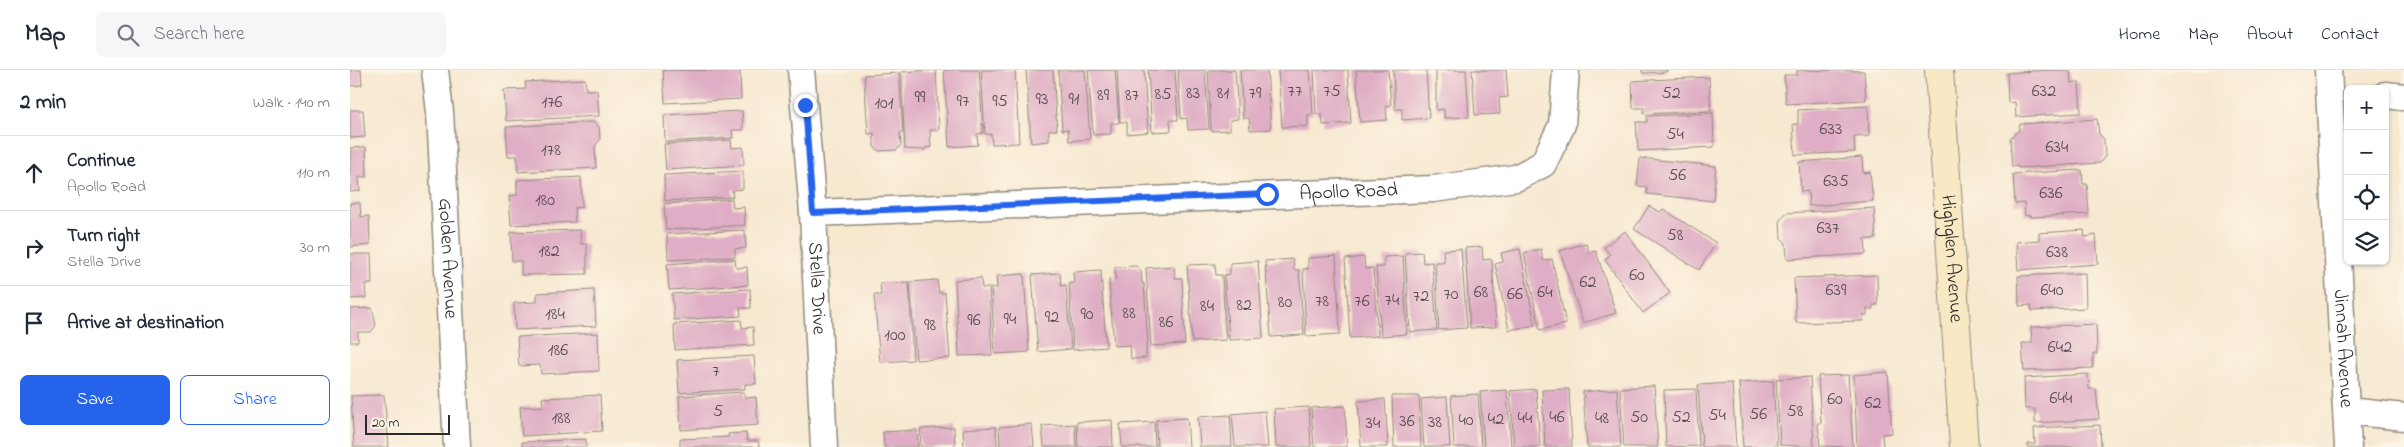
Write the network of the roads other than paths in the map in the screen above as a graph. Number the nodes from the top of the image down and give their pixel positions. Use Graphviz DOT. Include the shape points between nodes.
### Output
graph roads {
  1 [pos="435,70"];
  2 [pos="802,70"];
  3 [pos="1566,70"];
  4 [pos="1939,70"];
  5 [pos="2335,83"];
  6 [pos="2389,95"];
  7 [pos="2404,97"];
  8 [pos="813,213"];
  9 [pos="2348,410"];
  10 [pos="2404,417"];
  11 [pos="457,447"];
  12 [pos="824,447"];
  13 [pos="1964,447"];
  14 [pos="2348,447"];
  1 -- 11 [label="street, Golden Avenue" via="440,112"];
  2 -- 8 [label="street, Stella Drive"];
  3 -- 8 [label="street, Apollo Road" via="1562,125 1542,164 1516,178 1433,190"];
  4 -- 13 [label="street, Highglen Avenue"];
  5 -- 9 [label="street, Jinnah Avenue"];
  6 -- 7 [label="street"];
  8 -- 12 [label="street, Stella Drive"];
  9 -- 10 [label="street"];
  9 -- 14 [label="street, Jinnah Avenue"];
}
